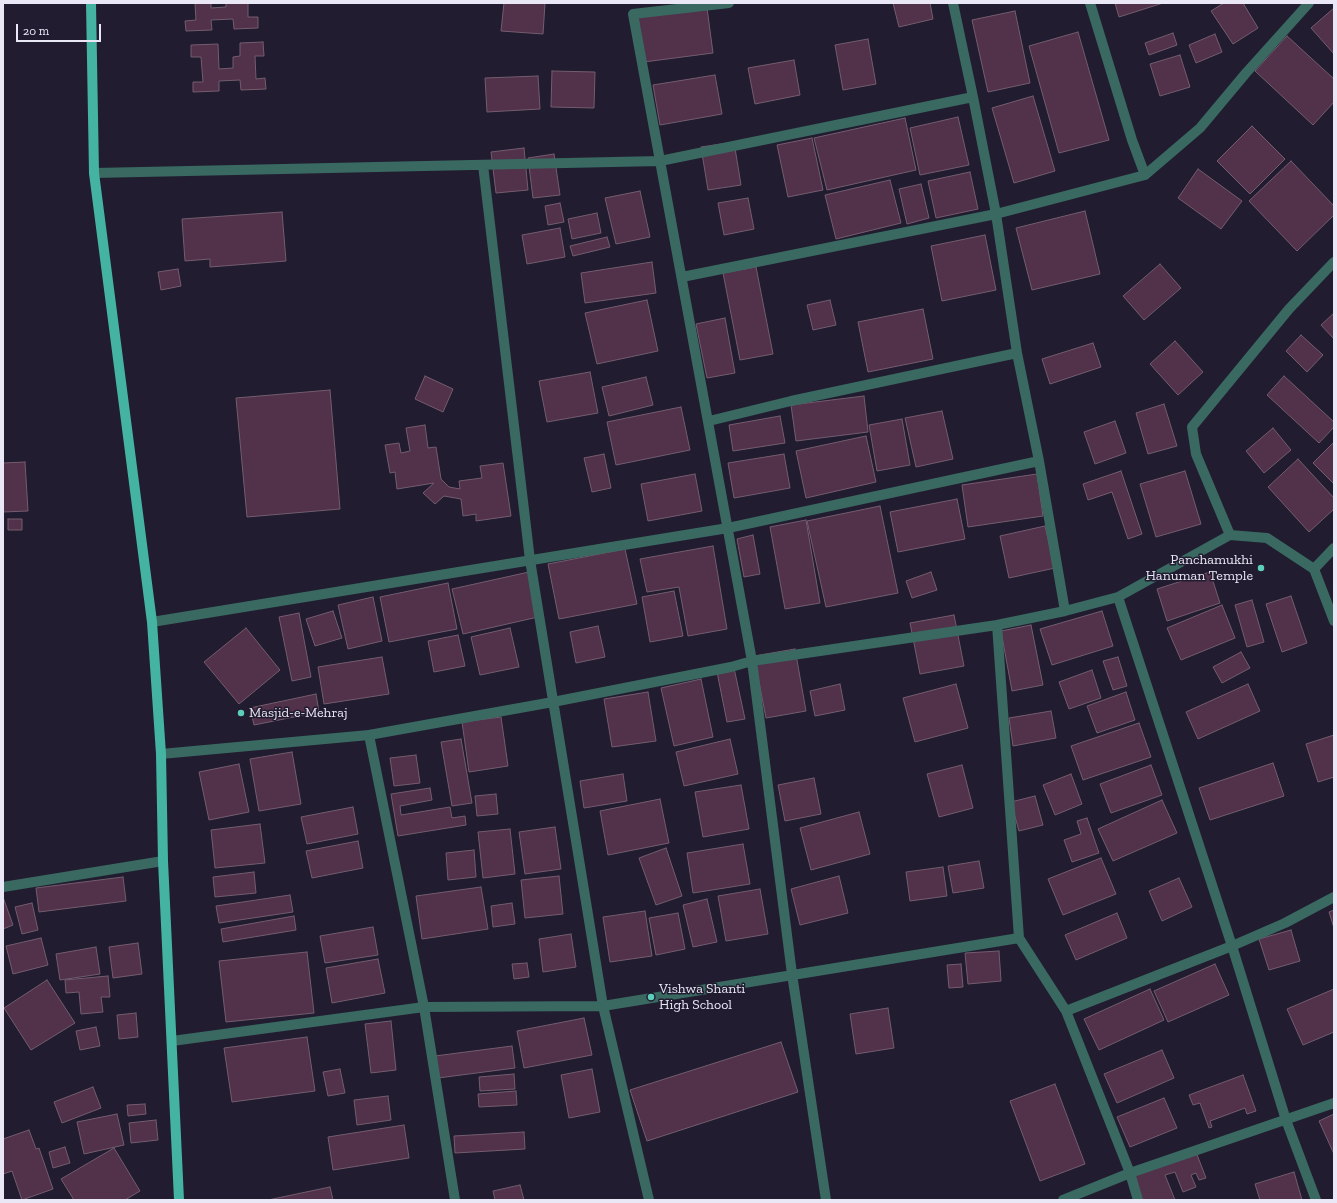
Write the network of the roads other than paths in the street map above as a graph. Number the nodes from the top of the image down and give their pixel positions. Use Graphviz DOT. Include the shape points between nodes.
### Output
graph roads {
  1 [pos="91,3"];
  2 [pos="729,3"];
  3 [pos="953,3"];
  4 [pos="1090,3"];
  5 [pos="1309,3"];
  6 [pos="973,97"];
  7 [pos="660,161"];
  8 [pos="483,165"];
  9 [pos="94,173"];
  10 [pos="1145,175"];
  11 [pos="996,214"];
  12 [pos="1334,262"];
  13 [pos="682,277"];
  14 [pos="1017,353"];
  15 [pos="708,421"];
  16 [pos="1039,461"];
  17 [pos="728,528"];
  18 [pos="1230,535"];
  19 [pos="1334,548"];
  20 [pos="530,560"];
  21 [pos="1314,569"];
  22 [pos="1118,597"];
  23 [pos="1066,611"];
  24 [pos="1334,621"];
  25 [pos="152,622"];
  26 [pos="997,625"];
  27 [pos="752,661"];
  28 [pos="553,702"];
  29 [pos="369,735"];
  30 [pos="161,754"];
  31 [pos="164,861"];
  32 [pos="3,887"];
  33 [pos="1334,897"];
  34 [pos="1019,938"];
  35 [pos="1232,946"];
  36 [pos="792,974"];
  37 [pos="603,1006"];
  38 [pos="424,1007"];
  39 [pos="1066,1011"];
  40 [pos="172,1041"];
  41 [pos="1334,1103"];
  42 [pos="1286,1120"];
  43 [pos="1130,1173"];
  44 [pos="180,1200"];
  45 [pos="455,1200"];
  46 [pos="649,1200"];
  47 [pos="826,1200"];
  48 [pos="1063,1200"];
  49 [pos="1138,1200"];
  50 [pos="1316,1200"];
  1 -- 9 [label="main road"];
  2 -- 7 [label="street" via="633,14"];
  3 -- 6 [label="street"];
  4 -- 10 [label="street"];
  5 -- 10 [label="street" via="1200,128"];
  6 -- 7 [label="street"];
  6 -- 11 [label="street"];
  7 -- 8 [label="street"];
  7 -- 13 [label="street"];
  8 -- 9 [label="street"];
  8 -- 20 [label="street"];
  9 -- 25 [label="main road"];
  10 -- 11 [label="street"];
  11 -- 13 [label="street"];
  11 -- 14 [label="street"];
  12 -- 18 [label="street" via="1289,309 1192,427 1196,454"];
  13 -- 15 [label="street"];
  14 -- 15 [label="street"];
  14 -- 16 [label="street"];
  15 -- 17 [label="street"];
  16 -- 17 [label="street"];
  16 -- 23 [label="street"];
  17 -- 20 [label="street"];
  17 -- 27 [label="street"];
  18 -- 21 [label="street" via="1267,538"];
  18 -- 22 [label="street"];
  19 -- 21 [label="street"];
  20 -- 25 [label="street"];
  20 -- 28 [label="street"];
  21 -- 24 [label="street"];
  22 -- 23 [label="street"];
  22 -- 35 [label="street"];
  23 -- 26 [label="street"];
  25 -- 30 [label="main road"];
  26 -- 27 [label="street"];
  26 -- 34 [label="street"];
  27 -- 28 [label="street"];
  27 -- 36 [label="street"];
  28 -- 29 [label="street"];
  28 -- 37 [label="street"];
  29 -- 30 [label="street"];
  29 -- 38 [label="street"];
  30 -- 31 [label="main road"];
  31 -- 32 [label="street"];
  31 -- 40 [label="main road"];
  33 -- 35 [label="street" via="1285,923"];
  34 -- 36 [label="street"];
  34 -- 39 [label="street"];
  35 -- 39 [label="street"];
  35 -- 42 [label="street"];
  36 -- 37 [label="street"];
  36 -- 47 [label="street"];
  37 -- 38 [label="street"];
  37 -- 46 [label="street"];
  38 -- 40 [label="street"];
  38 -- 45 [label="street"];
  39 -- 43 [label="street"];
  40 -- 44 [label="main road"];
  41 -- 42 [label="street"];
  42 -- 43 [label="street"];
  42 -- 50 [label="street"];
  43 -- 48 [label="street"];
  43 -- 49 [label="street"];
}
